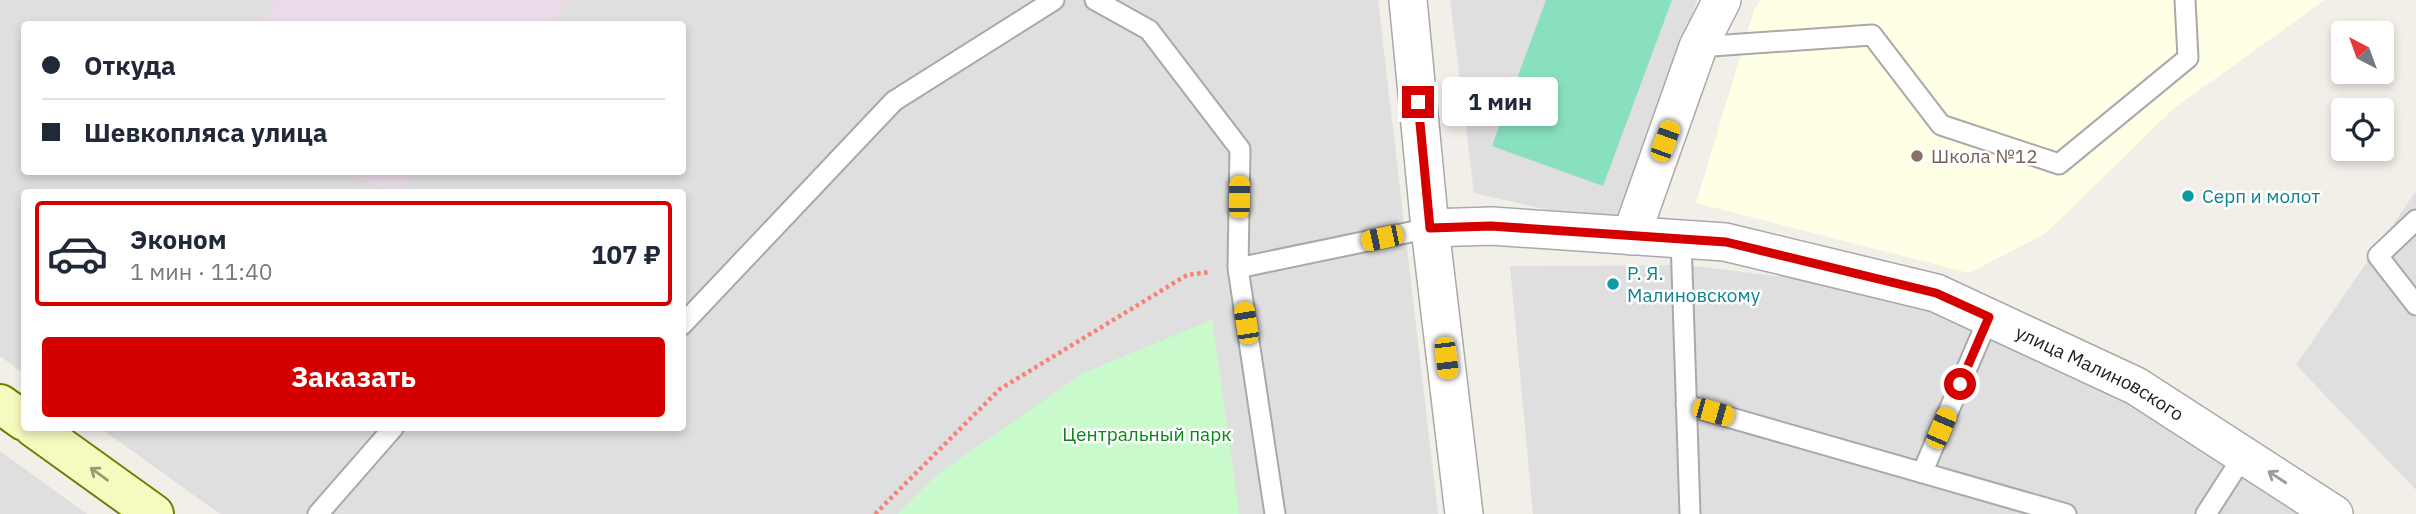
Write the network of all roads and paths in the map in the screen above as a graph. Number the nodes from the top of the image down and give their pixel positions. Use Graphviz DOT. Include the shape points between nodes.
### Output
graph roads {
  1 [pos="1054,0"];
  2 [pos="1095,0"];
  3 [pos="1408,0"];
  4 [pos="1722,0"];
  5 [pos="2185,0"];
  6 [pos="1698,47"];
  7 [pos="2416,220"];
  8 [pos="1430,228"];
  9 [pos="1631,236"];
  10 [pos="1681,239"];
  11 [pos="1238,268"];
  12 [pos="2416,305"];
  13 [pos="1989,317"];
  14 [pos="686,321"];
  15 [pos="0,404"];
  16 [pos="1686,405"];
  17 [pos="21,419"];
  18 [pos="39,431"];
  19 [pos="391,431"];
  20 [pos="2244,455"];
  21 [pos="1923,473"];
  22 [pos="154,514"];
  23 [pos="318,514"];
  24 [pos="875,514"];
  25 [pos="1275,514"];
  26 [pos="1464,514"];
  27 [pos="1690,514"];
  28 [pos="2066,514"];
  29 [pos="2206,514"];
  30 [pos="2334,514"];
  1 -- 14 [label="lane" via="894,101"];
  2 -- 11 [label="lane" via="1149,30 1240,149"];
  3 -- 8 [label="street"];
  4 -- 6 [label="street"];
  5 -- 6 [label="lane" via="2188,58 2059,164 1941,125 1872,35"];
  6 -- 9 [label="street"];
  7 -- 12 [label="lane" via="2378,256"];
  8 -- 9 [label="street, улица Малиновского" via="1491,226"];
  8 -- 11 [label="lane"];
  8 -- 26 [label="street"];
  9 -- 10 [label="street, улица Малиновского"];
  10 -- 13 [label="street, улица Малиновского" via="1726,242 1936,293"];
  10 -- 16 [label="lane"];
  11 -- 24 [label="path" via="1187,275 1000,389"];
  11 -- 25 [label="lane"];
  13 -- 20 [label="street, улица Малиновского" via="2136,386"];
  13 -- 21 [label="lane"];
  15 -- 17 [label="street"];
  16 -- 21 [label="lane"];
  16 -- 27 [label="lane"];
  22 -- 18 [label="street, one-way"];
  19 -- 23 [label="lane"];
  20 -- 29 [label="lane"];
  30 -- 20 [label="street, улица Малиновского, one-way"];
  21 -- 28 [label="lane"];
}
